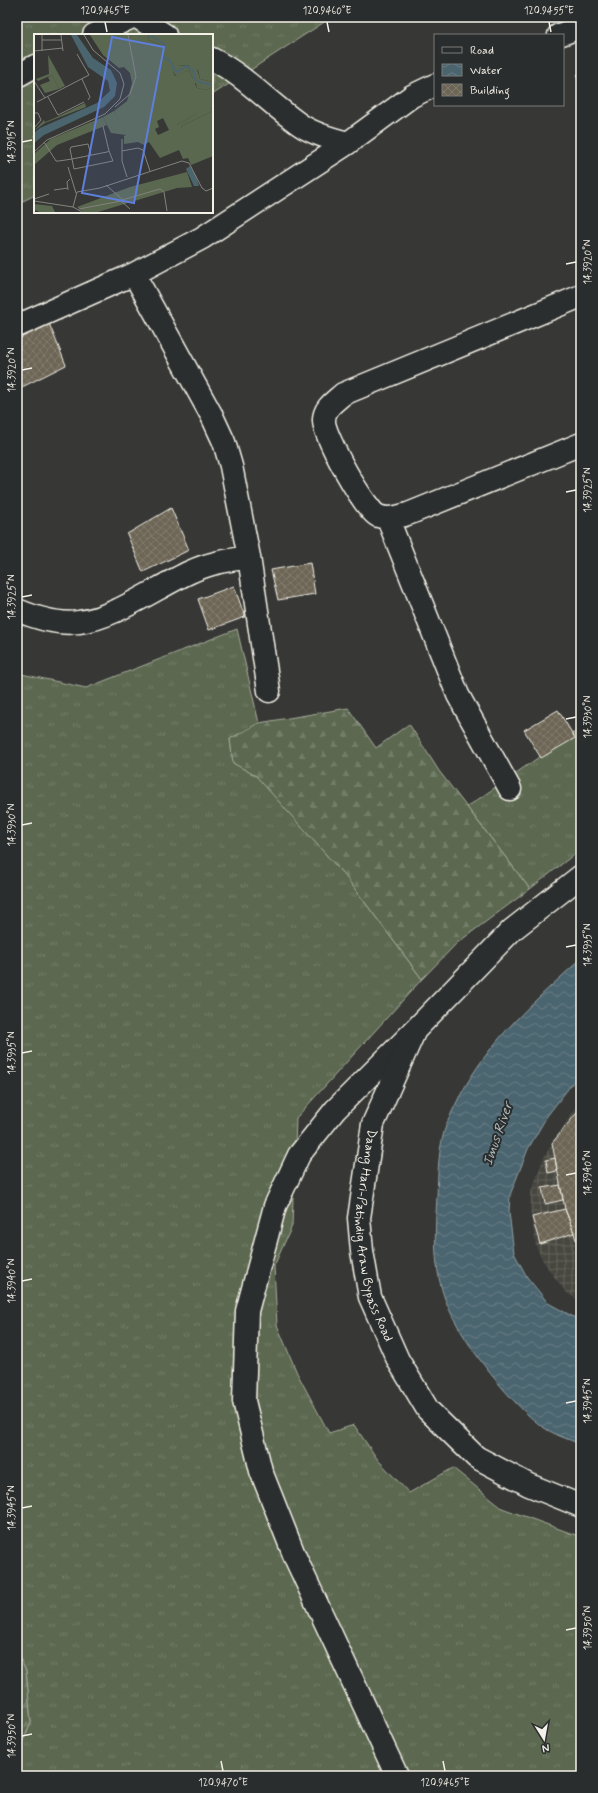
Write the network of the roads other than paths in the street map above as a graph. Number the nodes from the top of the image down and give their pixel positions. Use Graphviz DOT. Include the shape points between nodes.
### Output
graph roads {
  1 [pos="132,17"];
  2 [pos="137,17"];
  3 [pos="581,27"];
  4 [pos="96,34"];
  5 [pos="163,34"];
  6 [pos="562,34"];
  7 [pos="213,60"];
  8 [pos="34,67"];
  9 [pos="17,76"];
  10 [pos="434,85"];
  11 [pos="348,143"];
  12 [pos="134,274"];
  13 [pos="581,296"];
  14 [pos="17,326"];
  15 [pos="581,444"];
  16 [pos="388,519"];
  17 [pos="249,557"];
  18 [pos="17,610"];
  19 [pos="269,691"];
  20 [pos="510,789"];
  21 [pos="581,876"];
  22 [pos="414,1030"];
  23 [pos="581,1506"];
  24 [pos="397,1776"];
  1 -- 4 [label="street"];
  2 -- 5 [label="street"];
  3 -- 6 [label="street"];
  7 -- 11 [label="street" via="233,71 300,125 328,138"];
  8 -- 9 [label="street"];
  10 -- 11 [label="street" via="412,96"];
  11 -- 12 [label="street" via="202,238"];
  12 -- 14 [label="street"];
  12 -- 17 [label="street" via="224,442"];
  13 -- 16 [label="street" via="357,387 328,406 324,421 327,436 362,499 376,515"];
  15 -- 16 [label="street" via="408,514"];
  16 -- 20 [label="street" via="458,695"];
  17 -- 18 [label="street" via="220,561 191,571 107,615 79,622 50,621"];
  17 -- 19 [label="street"];
  21 -- 22 [label="street, Daang Hari-Patindig Araw Bypass Road" via="512,930"];
  22 -- 23 [label="street, Daang Hari-Patindig Araw Bypass Road" via="373,1124 359,1218 370,1297 398,1360 428,1410 476,1456 529,1485"];
  22 -- 24 [label="street" via="335,1110 299,1155 275,1206 247,1311 244,1401 261,1471 293,1550"];
}
